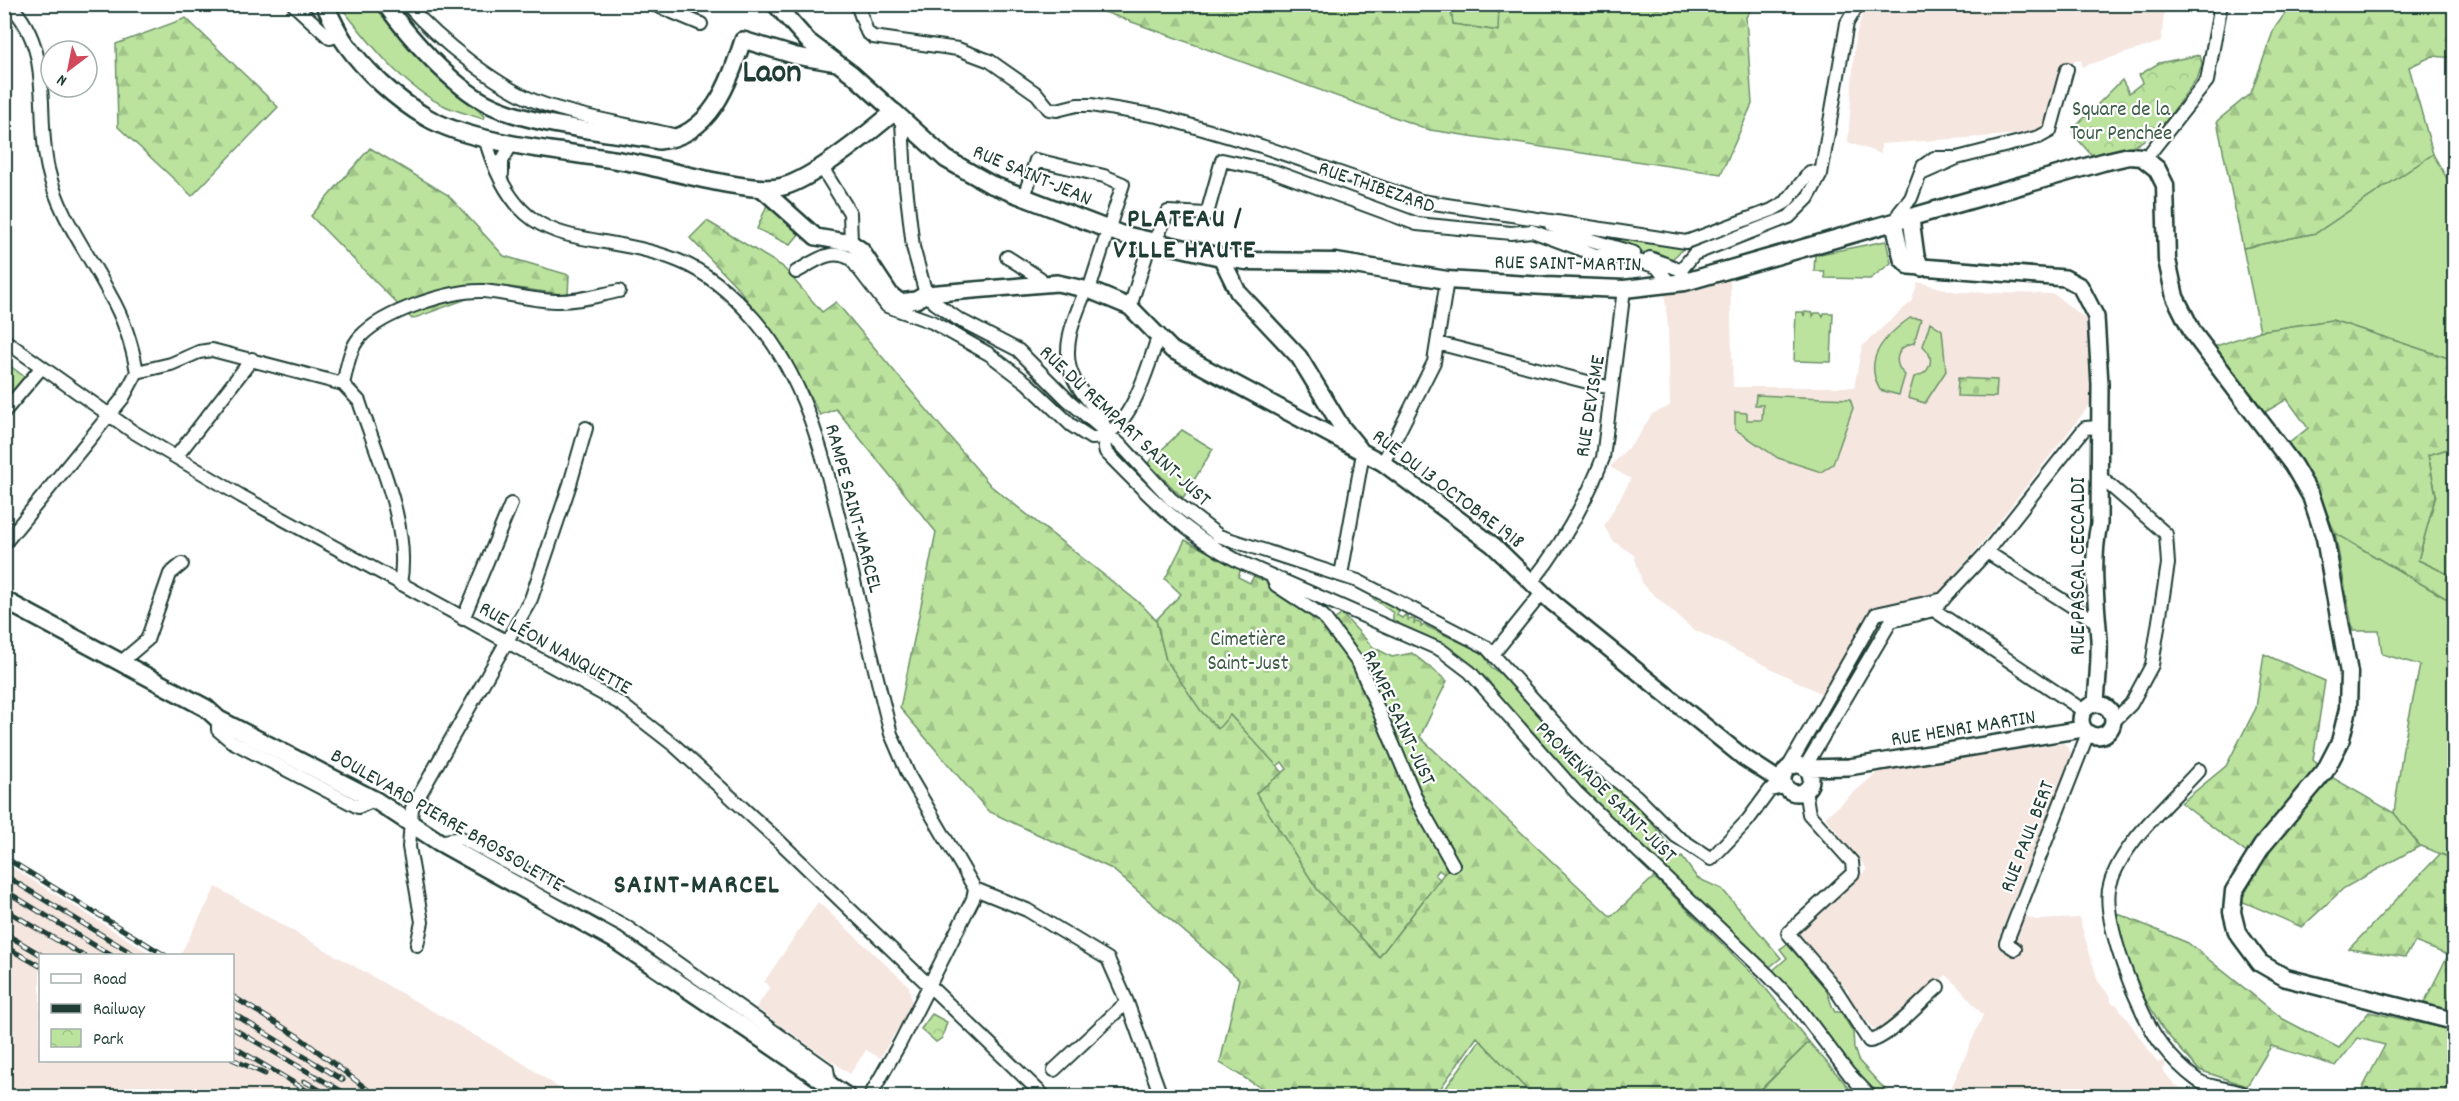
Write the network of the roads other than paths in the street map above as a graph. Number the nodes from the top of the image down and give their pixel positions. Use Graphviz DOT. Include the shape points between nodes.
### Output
graph roads {
  1 [pos="9,4"];
  2 [pos="293,4"];
  3 [pos="324,4"];
  4 [pos="386,4"];
  5 [pos="407,4"];
  6 [pos="653,4"];
  7 [pos="775,4"];
  8 [pos="857,4"];
  9 [pos="1858,4"];
  10 [pos="2221,4"];
  11 [pos="701,24"];
  12 [pos="801,32"];
  13 [pos="340,35"];
  14 [pos="774,49"];
  15 [pos="837,63"];
  16 [pos="2067,69"];
  17 [pos="898,117"];
  18 [pos="679,136"];
  19 [pos="485,138"];
  20 [pos="512,142"];
  21 [pos="2146,158"];
  22 [pos="821,166"];
  23 [pos="1821,174"];
  24 [pos="503,181"];
  25 [pos="761,188"];
  26 [pos="1024,197"];
  27 [pos="1911,198"];
  28 [pos="1539,219"];
  29 [pos="1905,220"];
  30 [pos="1110,230"];
  31 [pos="1160,242"];
  32 [pos="851,243"];
  33 [pos="1007,257"];
  34 [pos="1221,257"];
  35 [pos="796,272"];
  36 [pos="1679,278"];
  37 [pos="1448,280"];
  38 [pos="1042,284"];
  39 [pos="1624,289"];
  40 [pos="1088,290"];
  41 [pos="619,291"];
  42 [pos="926,294"];
  43 [pos="1130,306"];
  44 [pos="1159,334"];
  45 [pos="4,340"];
  46 [pos="1437,343"];
  47 [pos="252,359"];
  48 [pos="42,367"];
  49 [pos="137,372"];
  50 [pos="343,384"];
  51 [pos="1611,388"];
  52 [pos="4,412"];
  53 [pos="110,415"];
  54 [pos="2099,427"];
  55 [pos="586,428"];
  56 [pos="1108,430"];
  57 [pos="1363,453"];
  58 [pos="176,458"];
  59 [pos="1383,463"];
  60 [pos="2098,475"];
  61 [pos="511,504"];
  62 [pos="4,544"];
  63 [pos="1987,552"];
  64 [pos="182,564"];
  65 [pos="1271,575"];
  66 [pos="1341,575"];
  67 [pos="400,584"];
  68 [pos="1537,588"];
  69 [pos="4,600"];
  70 [pos="1928,606"];
  71 [pos="4,611"];
  72 [pos="463,619"];
  73 [pos="2095,621"];
  74 [pos="507,643"];
  75 [pos="1494,653"];
  76 [pos="121,662"];
  77 [pos="1834,685"];
  78 [pos="1848,693"];
  79 [pos="2090,707"];
  80 [pos="218,719"];
  81 [pos="2113,722"];
  82 [pos="2086,731"];
  83 [pos="1751,764"];
  84 [pos="1788,767"];
  85 [pos="1849,767"];
  86 [pos="1806,768"];
  87 [pos="2199,770"];
  88 [pos="1784,785"];
  89 [pos="1807,789"];
  90 [pos="411,823"];
  91 [pos="1452,865"];
  92 [pos="975,889"];
  93 [pos="417,945"];
  94 [pos="2015,949"];
  95 [pos="930,986"];
  96 [pos="1938,987"];
  97 [pos="1127,1002"];
  98 [pos="2454,1021"];
  99 [pos="1054,1070"];
  100 [pos="846,1096"];
  101 [pos="870,1096"];
  102 [pos="1044,1096"];
  103 [pos="1161,1096"];
  104 [pos="1870,1096"];
  105 [pos="2249,1096"];
  1 -- 49 [label="street" via="28,29 38,53 45,153 53,189 74,237 120,314"];
  2 -- 13 [label="street" via="330,38"];
  3 -- 13 [label="main road"];
  4 -- 18 [label="street" via="455,80 495,107 521,117 659,141"];
  5 -- 18 [label="street" via="460,55 540,104"];
  6 -- 11 [label="street"];
  7 -- 12 [label="street"];
  8 -- 28 [label="street" via="867,32 873,37 958,49 990,61 1037,94 1049,109 1092,105 1146,115 1262,146 1403,197"];
  9 -- 23 [label="street" via="1847,23"];
  10 -- 21 [label="street" via="2207,81"];
  12 -- 14 [label="street" via="794,42"];
  12 -- 15 [label="street"];
  13 -- 19 [label="main road" via="372,73 408,106 445,127"];
  14 -- 15 [label="street"];
  14 -- 18 [label="street" via="743,40 721,98 698,124"];
  15 -- 17 [label="street"];
  16 -- 27 [label="street" via="2050,131 2039,138 1958,158 1934,158 1923,166"];
  17 -- 22 [label="main road"];
  17 -- 26 [label="main road, RUE SAINT-JEAN" via="960,168"];
  17 -- 42 [label="street" via="913,247"];
  19 -- 20 [label="main road"];
  19 -- 24 [label="street, RAMPE SAINT-MARCEL"];
  20 -- 24 [label="street" via="502,161"];
  20 -- 25 [label="main road"];
  21 -- 29 [label="main road, RUE SAINT-MARTIN" via="2129,156 2103,162"];
  21 -- 98 [label="main road" via="2165,185 2167,260 2175,297 2193,333 2293,465 2315,507 2325,538 2349,673 2348,709 2340,742 2325,771 2262,846 2234,891 2232,912 2237,932 2260,963 2286,978"];
  22 -- 25 [label="main road" via="787,186"];
  22 -- 32 [label="street" via="850,213"];
  23 -- 28 [label="street" via="1810,172 1786,202 1772,210 1686,242"];
  23 -- 36 [label="street" via="1808,198 1789,217 1694,254"];
  24 -- 92 [label="street, RAMPE SAINT-MARCEL" via="521,209 545,228 658,253 697,270 735,299 766,335 796,385 818,438 891,734 909,776"];
  25 -- 32 [label="street" via="816,237"];
  26 -- 30 [label="main road, RUE SAINT-JEAN"];
  26 -- 30 [label="street" via="1036,160 1104,176 1123,184"];
  27 -- 29 [label="street"];
  27 -- 29 [label="street" via="1899,213"];
  28 -- 36 [label="street" via="1571,234 1629,251"];
  29 -- 36 [label="main road, RUE SAINT-MARTIN"];
  29 -- 54 [label="street, RUE PASCAL CECCALDI" via="1922,268 2065,278 2080,286 2096,317"];
  30 -- 31 [label="main road, RUE SAINT-JEAN"];
  30 -- 40 [label="street"];
  31 -- 34 [label="main road, RUE SAINT-JEAN"];
  31 -- 36 [label="street, RUE THIBEZARD" via="1168,213 1207,214 1222,160 1273,171 1417,224 1532,231 1596,255 1629,258"];
  31 -- 43 [label="street"];
  32 -- 42 [label="street" via="865,254 896,300 910,302"];
  33 -- 38 [label="street" via="1040,278"];
  34 -- 37 [label="main road, RUE SAINT-MARTIN" via="1336,262"];
  34 -- 57 [label="street, RUE DU 13 OCTOBRE 1918" via="1234,287 1299,357 1341,426"];
  35 -- 56 [label="street" via="827,255 844,255 887,306 932,322 994,357 1085,435 1095,438"];
  36 -- 39 [label="main road, RUE SAINT-MARTIN"];
  37 -- 39 [label="main road, RUE SAINT-MARTIN"];
  37 -- 46 [label="street"];
  38 -- 40 [label="street" via="1058,283"];
  38 -- 42 [label="street"];
  39 -- 51 [label="street, RUE DEVISME" via="1618,358"];
  40 -- 43 [label="street"];
  40 -- 56 [label="street" via="1072,323 1068,350 1072,377"];
  41 -- 50 [label="street" via="573,301 470,291 428,301 392,316 360,338 352,350"];
  42 -- 56 [label="street, RUE DU REMPART SAINT-JUST" via="958,319 1018,350"];
  43 -- 44 [label="street"];
  44 -- 56 [label="street" via="1140,394"];
  44 -- 57 [label="street" via="1172,350"];
  45 -- 48 [label="street, RUE LÉON NANQUETTE"];
  46 -- 51 [label="street"];
  46 -- 59 [label="street" via="1434,362"];
  47 -- 49 [label="street" via="205,350"];
  47 -- 50 [label="street"];
  47 -- 58 [label="street"];
  48 -- 52 [label="street"];
  48 -- 53 [label="street, RUE LÉON NANQUETTE"];
  49 -- 53 [label="street" via="134,383"];
  50 -- 67 [label="street" via="359,401 400,532"];
  51 -- 68 [label="street, RUE DEVISME" via="1603,458"];
  53 -- 58 [label="street, RUE LÉON NANQUETTE"];
  53 -- 62 [label="street"];
  54 -- 60 [label="street, RUE PASCAL CECCALDI"];
  54 -- 63 [label="street" via="2085,428"];
  55 -- 74 [label="street" via="531,599"];
  56 -- 65 [label="street, PROMENADE SAINT-JUST" via="1103,446 1106,452 1180,525 1221,552"];
  56 -- 66 [label="street, RUE DU REMPART SAINT-JUST" via="1171,499 1219,536"];
  57 -- 59 [label="street, RUE DU 13 OCTOBRE 1918"];
  57 -- 66 [label="street"];
  58 -- 67 [label="street, RUE LÉON NANQUETTE"];
  59 -- 68 [label="street, RUE DU 13 OCTOBRE 1918" via="1493,545"];
  60 -- 73 [label="street, RUE PASCAL CECCALDI"];
  60 -- 81 [label="street" via="2166,534 2168,564 2152,665 2131,704"];
  61 -- 72 [label="street"];
  63 -- 70 [label="street" via="1944,598"];
  63 -- 73 [label="street"];
  64 -- 76 [label="street" via="170,574 147,640"];
  65 -- 91 [label="street, RAMPE SAINT-JUST" via="1276,585 1323,616 1359,664 1418,803"];
  65 -- 104 [label="street, PROMENADE SAINT-JUST" via="1431,645 1470,672 1576,792 1789,997"];
  66 -- 75 [label="street, RUE DU REMPART SAINT-JUST"];
  67 -- 72 [label="street, RUE LÉON NANQUETTE"];
  68 -- 75 [label="street, RUE DEVISME"];
  68 -- 83 [label="street, RUE DU 13 OCTOBRE 1918"];
  69 -- 76 [label="main road, BOULEVARD PIERRE BROSSOLETTE"];
  70 -- 77 [label="street" via="1876,614"];
  70 -- 78 [label="street" via="1891,621"];
  70 -- 79 [label="street"];
  71 -- 80 [label="main road" via="202,718"];
  72 -- 74 [label="street, RUE LÉON NANQUETTE"];
  73 -- 79 [label="street, RUE PASCAL CECCALDI" via="2098,637"];
  74 -- 90 [label="street" via="412,808"];
  74 -- 95 [label="street, RUE LÉON NANQUETTE" via="589,685 654,728"];
  75 -- 88 [label="street, RUE DU REMPART SAINT-JUST" via="1584,755 1636,796 1676,836 1711,859 1770,790"];
  76 -- 80 [label="main road, BOULEVARD PIERRE BROSSOLETTE" via="206,708"];
  77 -- 78 [label="street"];
  77 -- 84 [label="street"];
  78 -- 86 [label="street"];
  79 -- 81 [label="street" via="2106,708"];
  79 -- 82 [label="street" via="2081,720"];
  80 -- 90 [label="main road, BOULEVARD PIERRE BROSSOLETTE" via="375,800"];
  81 -- 82 [label="street" via="2104,735"];
  82 -- 85 [label="street, RUE HENRI MARTIN"];
  82 -- 94 [label="street, RUE PAUL BERT" via="2006,943"];
  83 -- 84 [label="street"];
  83 -- 88 [label="street, RUE DU 13 OCTOBRE 1918"];
  84 -- 86 [label="street" via="1797,764"];
  84 -- 88 [label="street" via="1782,776"];
  85 -- 86 [label="street, RUE HENRI MARTIN"];
  85 -- 89 [label="street, RUE HENRI MARTIN"];
  86 -- 89 [label="street" via="1811,775"];
  87 -- 105 [label="street" via="2126,853 2109,887 2112,922 2127,981 2161,1044 2199,1081"];
  88 -- 89 [label="street" via="1796,793"];
  89 -- 96 [label="street" via="1809,814 1854,868 1788,933 1834,987 1869,1041 1887,1032"];
  90 -- 93 [label="street" via="409,847 422,922"];
  90 -- 100 [label="main road, BOULEVARD PIERRE BROSSOLETTE" via="615,940"];
  92 -- 95 [label="street"];
  92 -- 97 [label="street" via="1027,910 1108,959"];
  95 -- 101 [label="street"];
  95 -- 102 [label="street, RUE LÉON NANQUETTE"];
  97 -- 99 [label="street"];
  97 -- 103 [label="street"];
}
